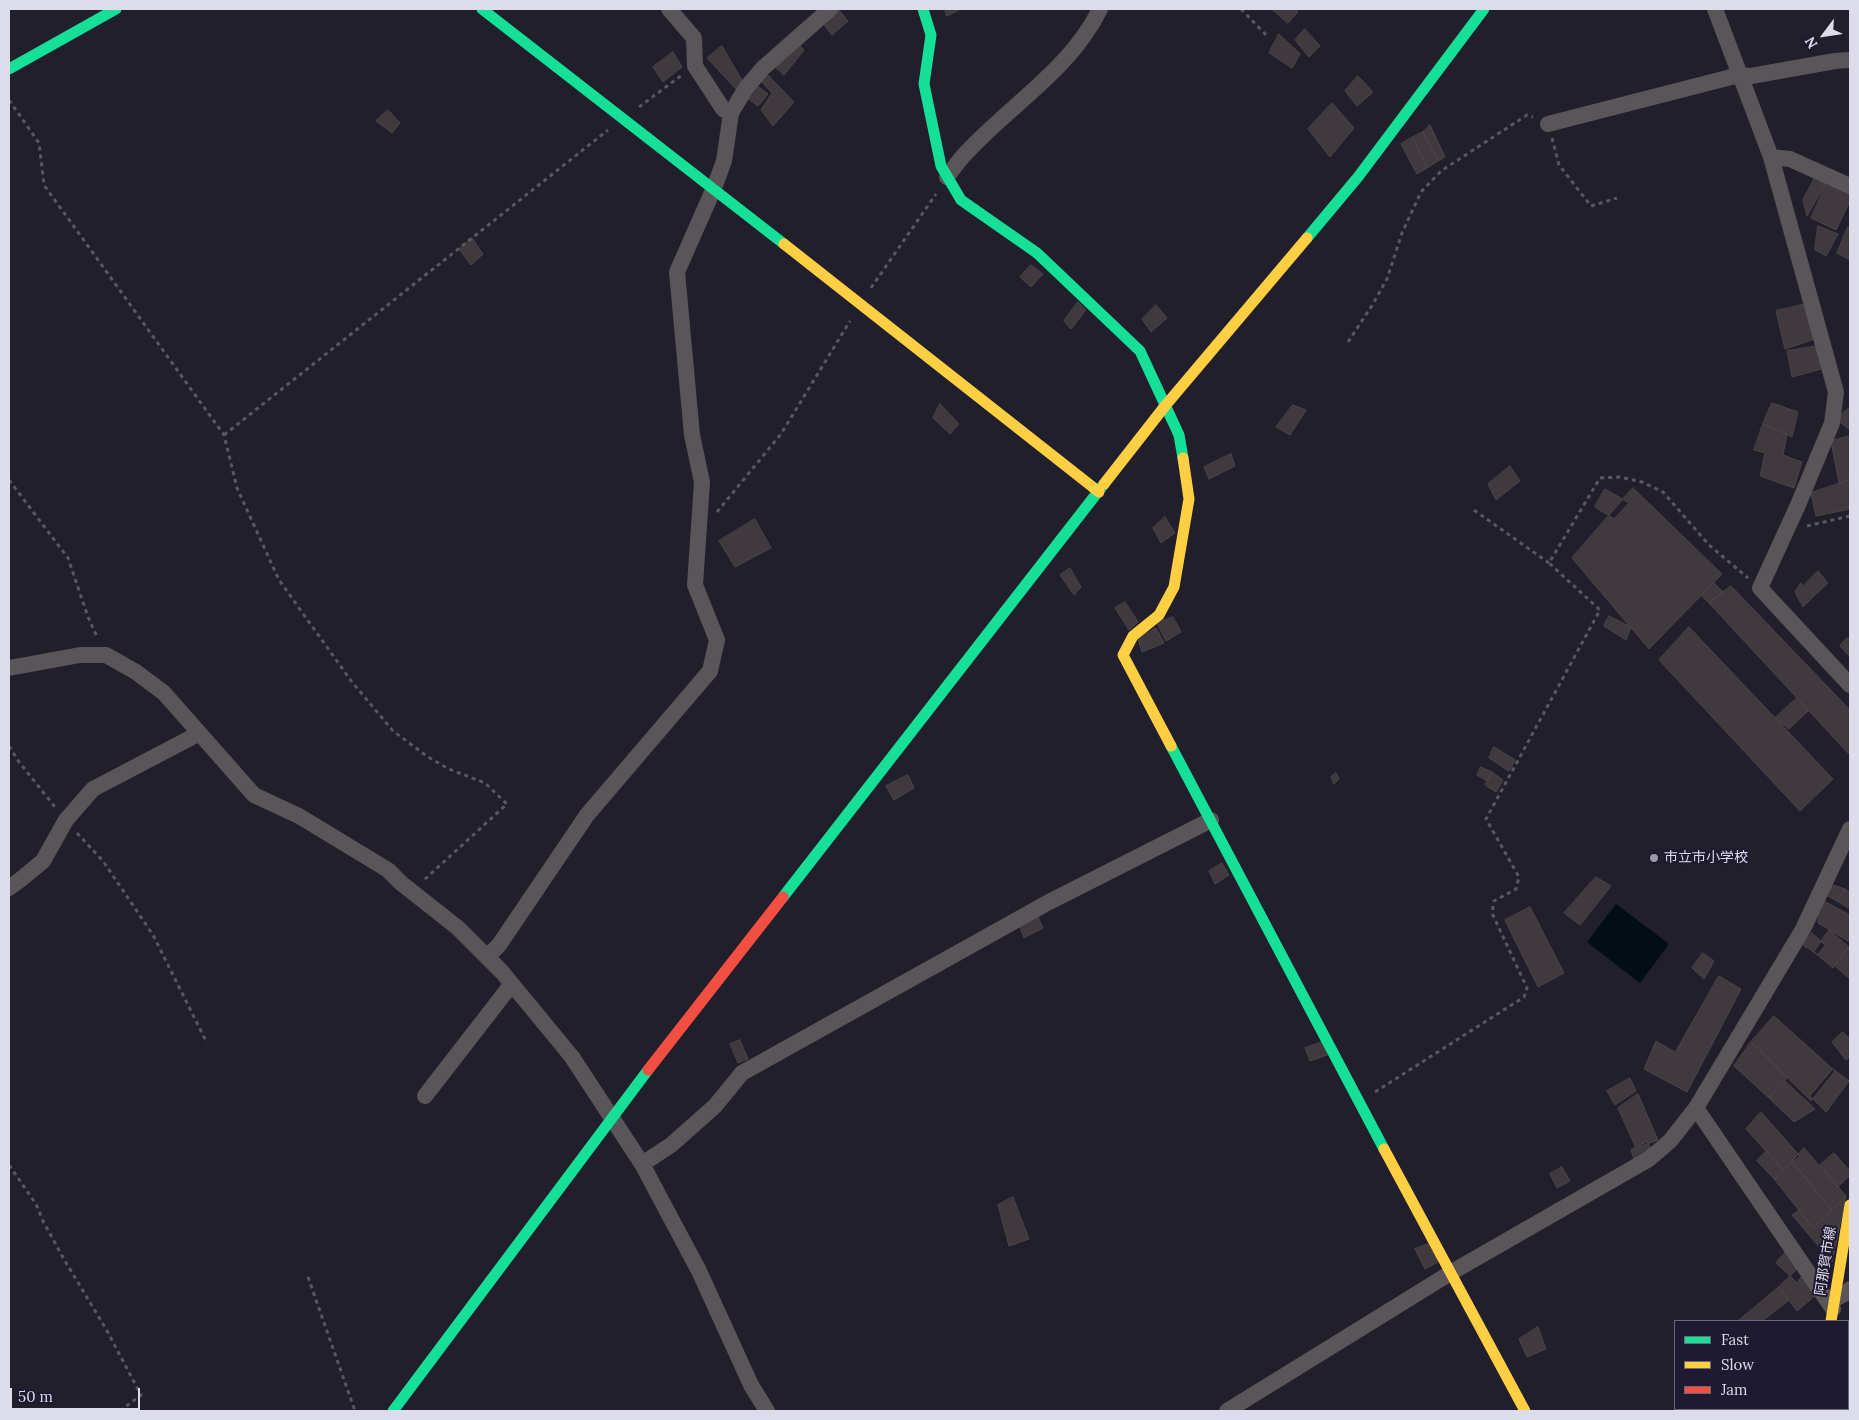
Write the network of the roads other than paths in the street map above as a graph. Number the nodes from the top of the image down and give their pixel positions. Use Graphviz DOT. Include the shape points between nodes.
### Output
graph roads {
  1 [pos="116,9"];
  2 [pos="482,9"];
  3 [pos="670,9"];
  4 [pos="830,9"];
  5 [pos="923,9"];
  6 [pos="1100,9"];
  7 [pos="1484,9"];
  8 [pos="1715,9"];
  9 [pos="1850,60"];
  10 [pos="9,69"];
  11 [pos="1739,75"];
  12 [pos="731,114"];
  13 [pos="1548,124"];
  14 [pos="1771,157"];
  15 [pos="947,177"];
  16 [pos="1850,186"];
  17 [pos="714,188"];
  18 [pos="1165,406"];
  19 [pos="1099,492"];
  20 [pos="9,668"];
  21 [pos="1850,686"];
  22 [pos="198,734"];
  23 [pos="1211,820"];
  24 [pos="1850,829"];
  25 [pos="9,888"];
  26 [pos="487,957"];
  27 [pos="511,985"];
  28 [pos="425,1096"];
  29 [pos="1696,1108"];
  30 [pos="611,1118"];
  31 [pos="642,1164"];
  32 [pos="1850,1205"];
  33 [pos="1452,1272"];
  34 [pos="1850,1289"];
  35 [pos="1833,1310"];
  36 [pos="393,1411"];
  37 [pos="767,1411"];
  38 [pos="1227,1411"];
  39 [pos="1525,1411"];
  1 -- 10 [label="street"];
  2 -- 17 [label="street"];
  3 -- 12 [label="street" via="694,38 695,66 723,109"];
  4 -- 12 [label="street" via="763,68 746,88"];
  5 -- 15 [label="street" via="930,35 924,84"];
  6 -- 15 [label="street" via="1091,27 1048,76 965,153"];
  7 -- 18 [label="street" via="1358,177"];
  8 -- 11 [label="street"];
  9 -- 11 [label="street" via="1751,76"];
  11 -- 13 [label="street"];
  11 -- 14 [label="street"];
  12 -- 17 [label="street" via="724,160"];
  14 -- 16 [label="street" via="1790,159"];
  14 -- 21 [label="street" via="1836,392 1832,423 1760,588"];
  15 -- 18 [label="street" via="961,200 1037,252 1140,351"];
  17 -- 19 [label="street"];
  17 -- 26 [label="street" via="677,272 692,435 702,482 695,585 717,640 710,671 587,815 499,945"];
  18 -- 19 [label="street"];
  18 -- 23 [label="street" via="1182,446 1189,499 1174,587 1159,614 1133,636 1123,656"];
  19 -- 30 [label="street"];
  20 -- 22 [label="street" via="80,655 106,655 136,672 164,694"];
  22 -- 25 [label="street" via="93,790 66,820 43,861"];
  22 -- 26 [label="street" via="254,795 299,816 388,870 458,928"];
  23 -- 31 [label="street" via="1049,902 742,1073 715,1106"];
  23 -- 33 [label="street" via="1359,1103"];
  24 -- 29 [label="street" via="1803,929"];
  26 -- 27 [label="street"];
  27 -- 28 [label="street"];
  27 -- 30 [label="street" via="572,1056"];
  29 -- 33 [label="street" via="1670,1141 1649,1159"];
  29 -- 35 [label="street"];
  30 -- 31 [label="street"];
  30 -- 36 [label="street"];
  31 -- 37 [label="street" via="700,1271 751,1385"];
  32 -- 35 [label="street, 阿那賀市線"];
  33 -- 38 [label="street"];
  33 -- 39 [label="street"];
  34 -- 35 [label="street"];
}
